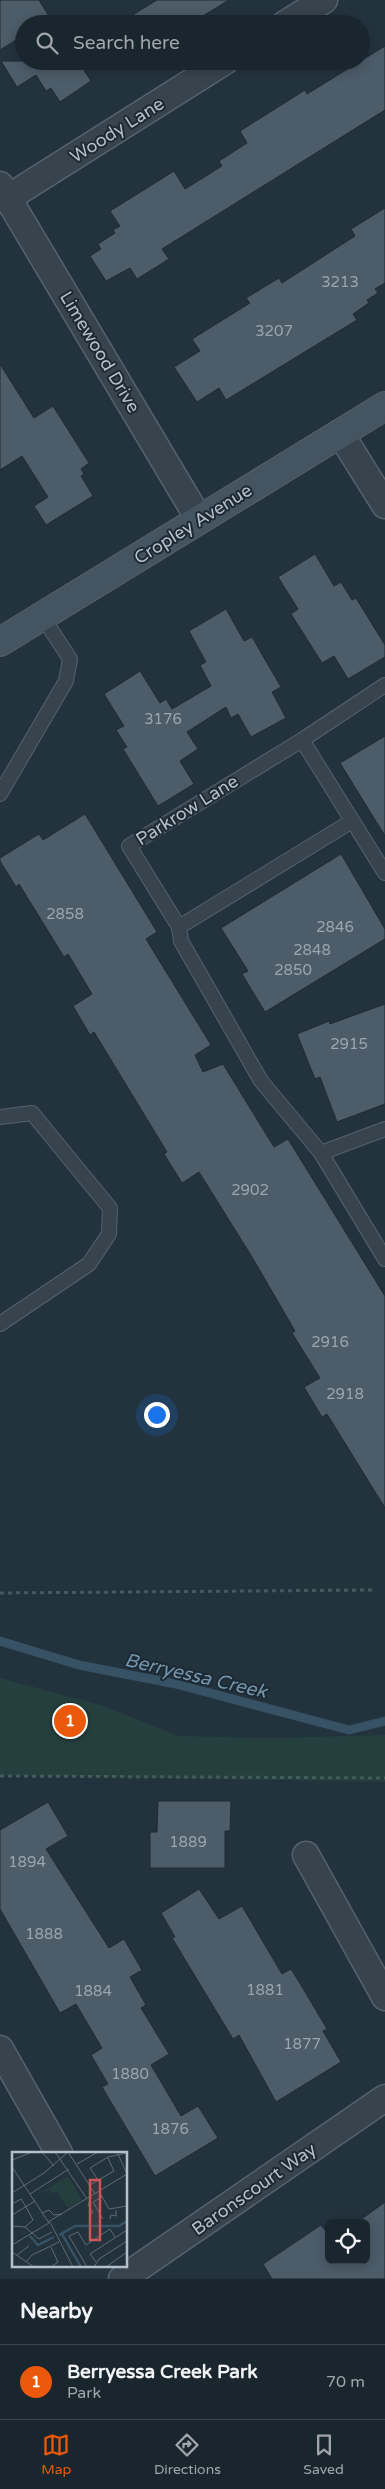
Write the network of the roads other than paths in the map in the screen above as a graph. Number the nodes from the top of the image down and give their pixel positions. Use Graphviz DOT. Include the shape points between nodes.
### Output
graph roads {
  1 [pos="324,0"];
  2 [pos="290,13"];
  3 [pos="210,70"];
  4 [pos="4,191"];
  5 [pos="385,406"];
  6 [pos="340,433"];
  7 [pos="385,505"];
  8 [pos="199,519"];
  9 [pos="42,616"];
  10 [pos="0,642"];
  11 [pos="385,685"];
  12 [pos="302,740"];
  13 [pos="0,794"];
  14 [pos="352,821"];
  15 [pos="385,873"];
  16 [pos="178,927"];
  17 [pos="0,1117"];
  18 [pos="385,1129"];
  19 [pos="321,1153"];
  20 [pos="385,1259"];
  21 [pos="0,1324"];
  22 [pos="306,1855"];
  23 [pos="385,1997"];
  24 [pos="0,2048"];
  25 [pos="385,2098"];
  26 [pos="58,2152"];
  27 [pos="124,2273"];
  1 -- 2 [label="street"];
  3 -- 4 [label="street, Woody Lane"];
  4 -- 8 [label="street, Limewood Drive"];
  5 -- 6 [label="street, Cropley Avenue"];
  6 -- 7 [label="street"];
  6 -- 8 [label="street, Cropley Avenue"];
  8 -- 9 [label="street, Cropley Avenue"];
  9 -- 10 [label="street, Cropley Avenue"];
  9 -- 13 [label="lane" via="70,659 66,681"];
  11 -- 12 [label="lane, Parkrow Lane"];
  12 -- 14 [label="lane"];
  12 -- 16 [label="lane, Parkrow Lane" via="129,846"];
  14 -- 15 [label="lane"];
  14 -- 16 [label="lane"];
  16 -- 19 [label="lane, Parkrow Lane" via="181,941 261,1081"];
  17 -- 21 [label="lane" via="32,1113 110,1208 109,1234 90,1264"];
  18 -- 19 [label="lane"];
  19 -- 20 [label="lane, Parkrow Lane"];
  22 -- 23 [label="street"];
  24 -- 26 [label="street"];
  25 -- 27 [label="street, Baronscourt Way"];
}
